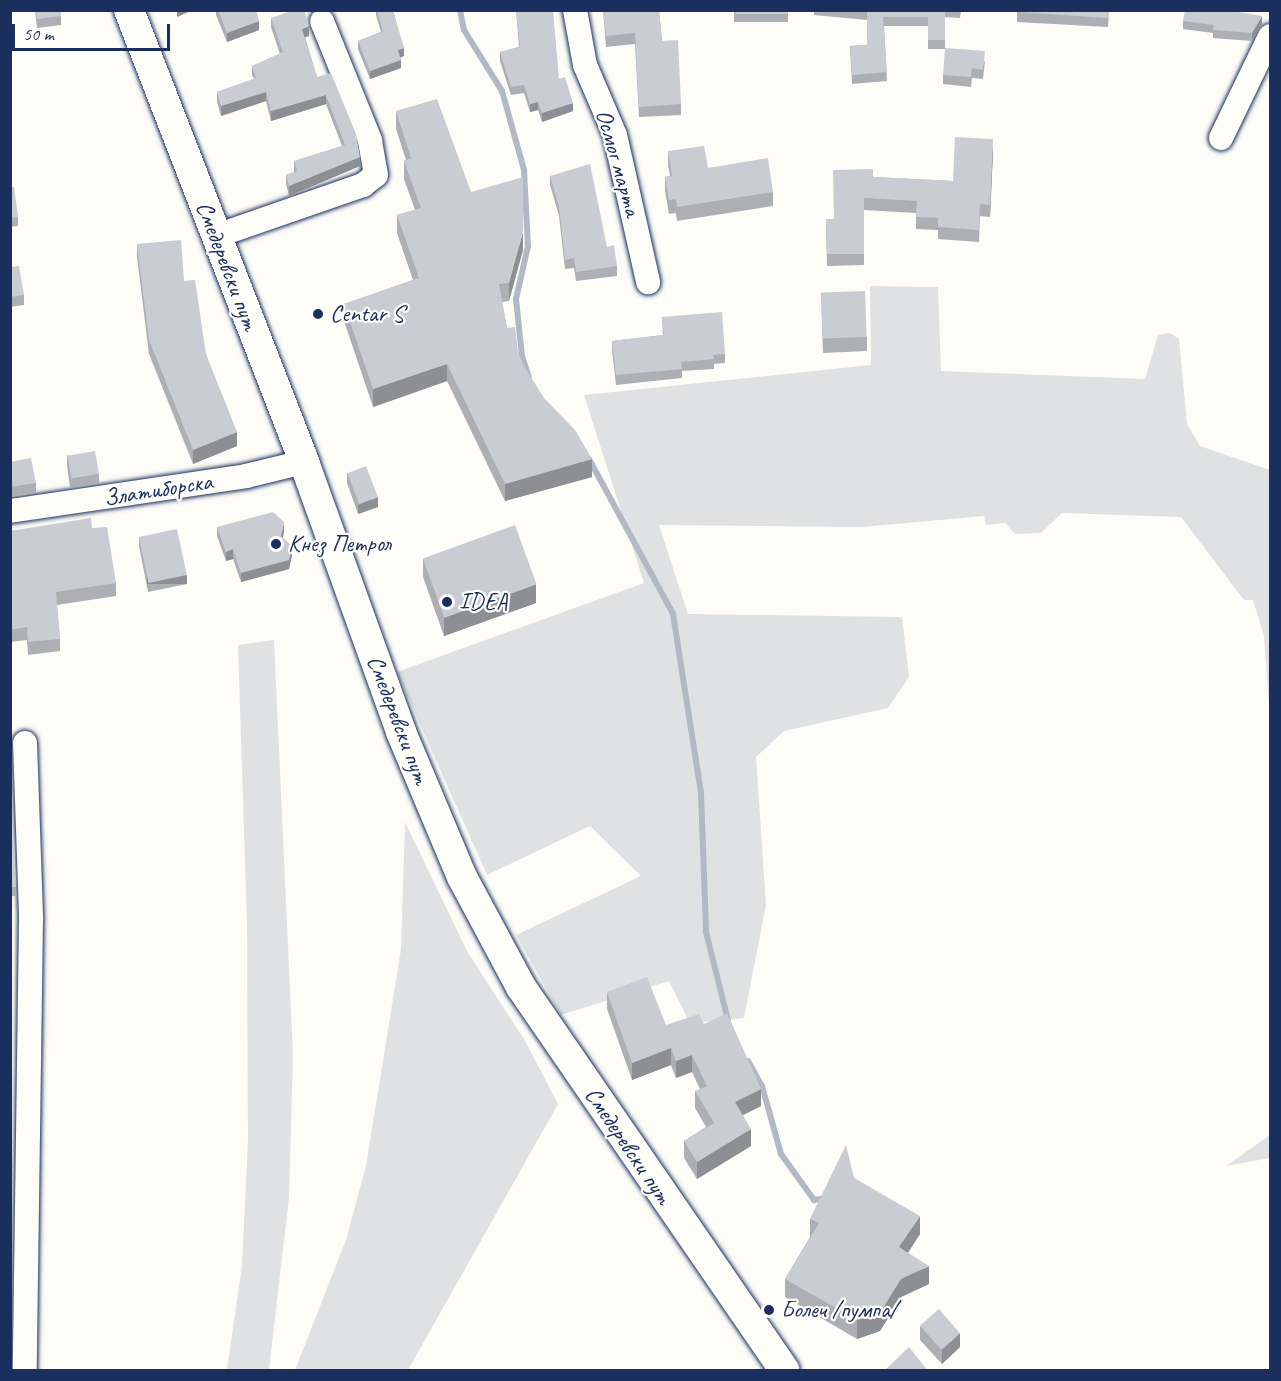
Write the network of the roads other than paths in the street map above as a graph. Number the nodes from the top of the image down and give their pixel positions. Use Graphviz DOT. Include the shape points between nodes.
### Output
graph roads {
  1 [pos="129,10"];
  2 [pos="575,10"];
  3 [pos="322,21"];
  4 [pos="1270,36"];
  5 [pos="1221,138"];
  6 [pos="216,236"];
  7 [pos="648,282"];
  8 [pos="304,462"];
  9 [pos="10,511"];
  10 [pos="25,743"];
  11 [pos="25,1371"];
  12 [pos="784,1371"];
  1 -- 6 [label="main road, Смедеревски пут"];
  2 -- 7 [label="street, Осмог марта" via="585,65 615,135"];
  3 -- 6 [label="street" via="370,140 376,175 363,185"];
  4 -- 5 [label="street"];
  6 -- 8 [label="main road, Смедеревски пут"];
  8 -- 9 [label="street, Златиборска" via="211,481"];
  8 -- 12 [label="main road, Смедеревски пут" via="400,732 476,905 550,1030"];
  10 -- 11 [label="street" via="31,919"];
}
